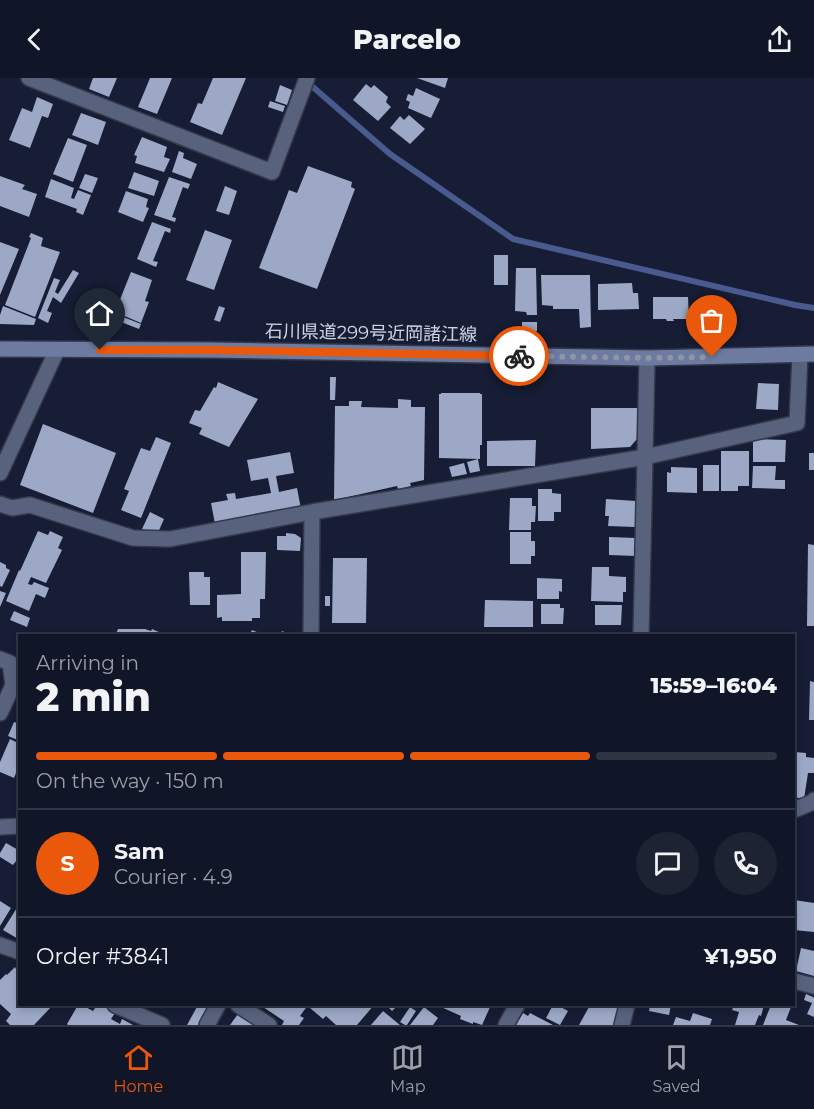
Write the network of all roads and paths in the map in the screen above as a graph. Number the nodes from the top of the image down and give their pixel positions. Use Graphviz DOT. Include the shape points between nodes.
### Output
graph roads {
  1 [pos="29,78"];
  2 [pos="304,85"];
  3 [pos="0,350"];
  4 [pos="57,350"];
  5 [pos="807,354"];
  6 [pos="646,358"];
  7 [pos="645,457"];
  8 [pos="0,473"];
  9 [pos="0,504"];
  10 [pos="312,512"];
  11 [pos="310,634"];
  12 [pos="641,634"];
  13 [pos="0,659"];
  14 [pos="0,712"];
  15 [pos="814,800"];
  16 [pos="795,810"];
  17 [pos="18,826"];
  18 [pos="0,827"];
  19 [pos="0,945"];
  20 [pos="18,951"];
  21 [pos="795,981"];
  22 [pos="814,986"];
  23 [pos="117,1006"];
  24 [pos="217,1006"];
  25 [pos="240,1006"];
  26 [pos="516,1006"];
  27 [pos="627,1006"];
  28 [pos="162,1025"];
  29 [pos="207,1025"];
  30 [pos="269,1025"];
  31 [pos="506,1025"];
  32 [pos="622,1025"];
  1 -- 2 [label="street" via="272,172"];
  3 -- 4 [label="main road, 石川県道299号近岡諸江線"];
  4 -- 6 [label="main road, 石川県道299号近岡諸江線"];
  4 -- 8 [label="street"];
  5 -- 6 [label="main road, 石川県道299号近岡諸江線"];
  5 -- 7 [label="street" via="798,423"];
  6 -- 7 [label="street"];
  7 -- 10 [label="street"];
  7 -- 12 [label="street"];
  9 -- 10 [label="street" via="12,508 30,506 133,538 161,539"];
  10 -- 11 [label="street"];
  13 -- 14 [label="street" via="10,663 13,685"];
  15 -- 16 [label="street"];
  17 -- 18 [label="street"];
  19 -- 20 [label="street"];
  21 -- 22 [label="street"];
  23 -- 28 [label="street"];
  24 -- 29 [label="street"];
  25 -- 30 [label="street"];
  26 -- 31 [label="street"];
  27 -- 32 [label="street"];
}
